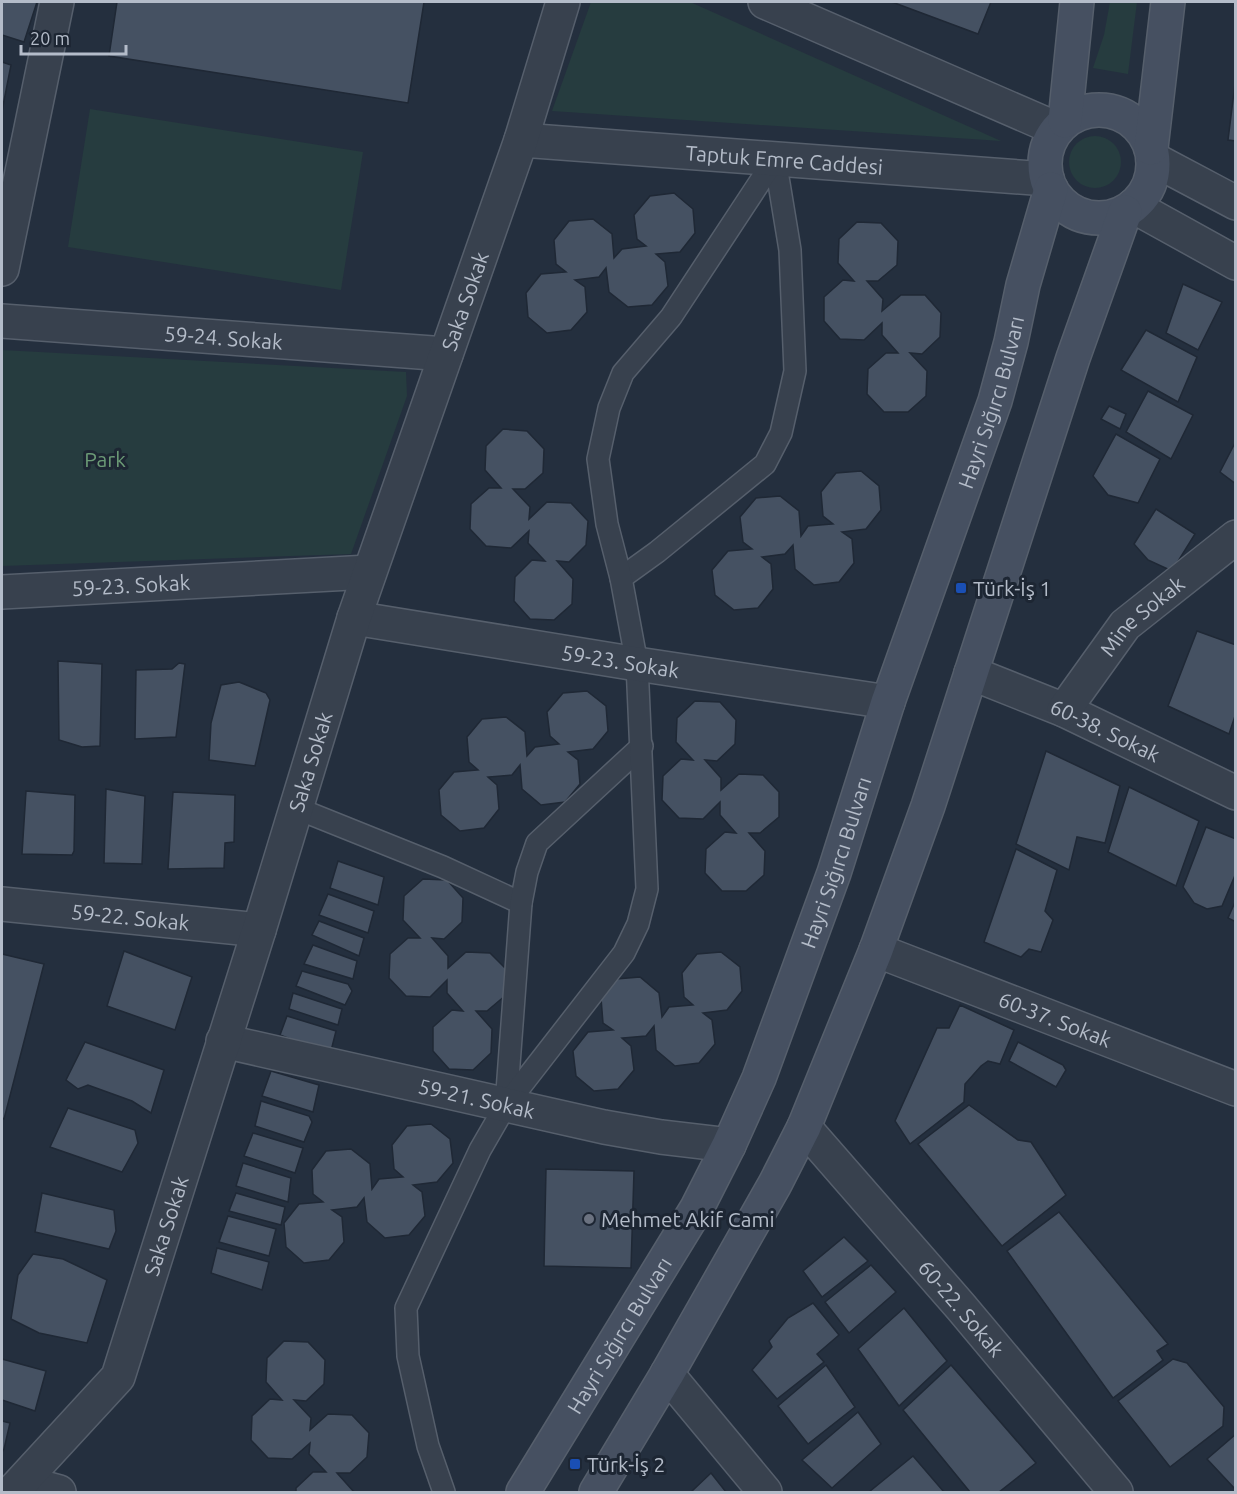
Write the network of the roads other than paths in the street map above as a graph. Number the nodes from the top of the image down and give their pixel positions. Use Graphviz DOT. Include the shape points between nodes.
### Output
graph roads {
  1 [pos="57,2"];
  2 [pos="563,2"];
  3 [pos="765,2"];
  4 [pos="1077,2"];
  5 [pos="1168,2"];
  6 [pos="1061,125"];
  7 [pos="521,140"];
  8 [pos="1152,154"];
  9 [pos="775,159"];
  10 [pos="1049,184"];
  11 [pos="1236,203"];
  12 [pos="1129,209"];
  13 [pos="1236,263"];
  14 [pos="2,269"];
  15 [pos="2,321"];
  16 [pos="446,354"];
  17 [pos="1236,537"];
  18 [pos="369,572"];
  19 [pos="621,578"];
  20 [pos="2,592"];
  21 [pos="354,618"];
  22 [pos="637,664"];
  23 [pos="971,673"];
  24 [pos="888,702"];
  25 [pos="1064,710"];
  26 [pos="642,746"];
  27 [pos="1236,793"];
  28 [pos="296,808"];
  29 [pos="521,903"];
  30 [pos="2,904"];
  31 [pos="259,930"];
  32 [pos="876,950"];
  33 [pos="224,1041"];
  34 [pos="1236,1089"];
  35 [pos="506,1105"];
  36 [pos="804,1128"];
  37 [pos="729,1145"];
  38 [pos="667,1374"];
  39 [pos="17,1487"];
  40 [pos="59,1492"];
  41 [pos="444,1492"];
  42 [pos="523,1492"];
  43 [pos="596,1492"];
  44 [pos="765,1492"];
  45 [pos="1116,1492"];
  1 -- 14 [label="street"];
  2 -- 7 [label="street, Saka Sokak"];
  3 -- 6 [label="street"];
  4 -- 6 [label="street"];
  5 -- 8 [label="street"];
  6 -- 8 [label="street" via="1084,111 1115,112 1142,129"];
  6 -- 10 [label="street" via="1049,142 1045,158"];
  7 -- 9 [label="street, Taptuk Emre Caddesi"];
  7 -- 16 [label="street, Saka Sokak"];
  8 -- 11 [label="street"];
  8 -- 12 [label="street" via="1151,180"];
  9 -- 10 [label="street, Taptuk Emre Caddesi"];
  9 -- 19 [label="lane" via="671,317 623,373 609,408 598,459 607,524"];
  9 -- 19 [label="lane" via="790,250 795,371 781,433 765,464"];
  10 -- 12 [label="street" via="1064,205 1083,216 1104,218"];
  10 -- 24 [label="street, Hayri Sığırcı Bulvarı" via="995,401"];
  12 -- 13 [label="street"];
  12 -- 23 [label="street" via="1076,346"];
  15 -- 16 [label="street, 59-24. Sokak"];
  16 -- 18 [label="street, Saka Sokak"];
  17 -- 25 [label="street, Mine Sokak" via="1125,625"];
  18 -- 20 [label="street, 59-23. Sokak"];
  18 -- 21 [label="street, Saka Sokak"];
  19 -- 22 [label="lane"];
  21 -- 22 [label="street, 59-23. Sokak"];
  21 -- 28 [label="street, Saka Sokak"];
  22 -- 24 [label="street, 59-23. Sokak"];
  22 -- 26 [label="lane"];
  23 -- 25 [label="street, 60-38. Sokak"];
  23 -- 32 [label="street"];
  24 -- 37 [label="street, Hayri Sığırcı Bulvarı" via="834,873 759,1078"];
  25 -- 27 [label="street, 60-38. Sokak"];
  26 -- 29 [label="lane" via="537,843"];
  26 -- 35 [label="lane" via="646,889 638,924 624,953"];
  28 -- 29 [label="lane"];
  28 -- 31 [label="street, Saka Sokak"];
  29 -- 35 [label="lane"];
  30 -- 31 [label="street, 59-22. Sokak"];
  31 -- 33 [label="street, Saka Sokak"];
  32 -- 34 [label="street, 60-37. Sokak"];
  32 -- 36 [label="street"];
  33 -- 35 [label="street, 59-21. Sokak"];
  33 -- 39 [label="street, Saka Sokak" via="118,1377"];
  35 -- 37 [label="street, 59-21. Sokak" via="638,1133"];
  35 -- 41 [label="lane" via="480,1150 406,1308 408,1356 428,1446"];
  36 -- 38 [label="street"];
  36 -- 45 [label="street, 60-22. Sokak"];
  37 -- 42 [label="street, Hayri Sığırcı Bulvarı" via="697,1208"];
  38 -- 43 [label="street"];
  38 -- 44 [label="street"];
  39 -- 40 [label="street"];
}
